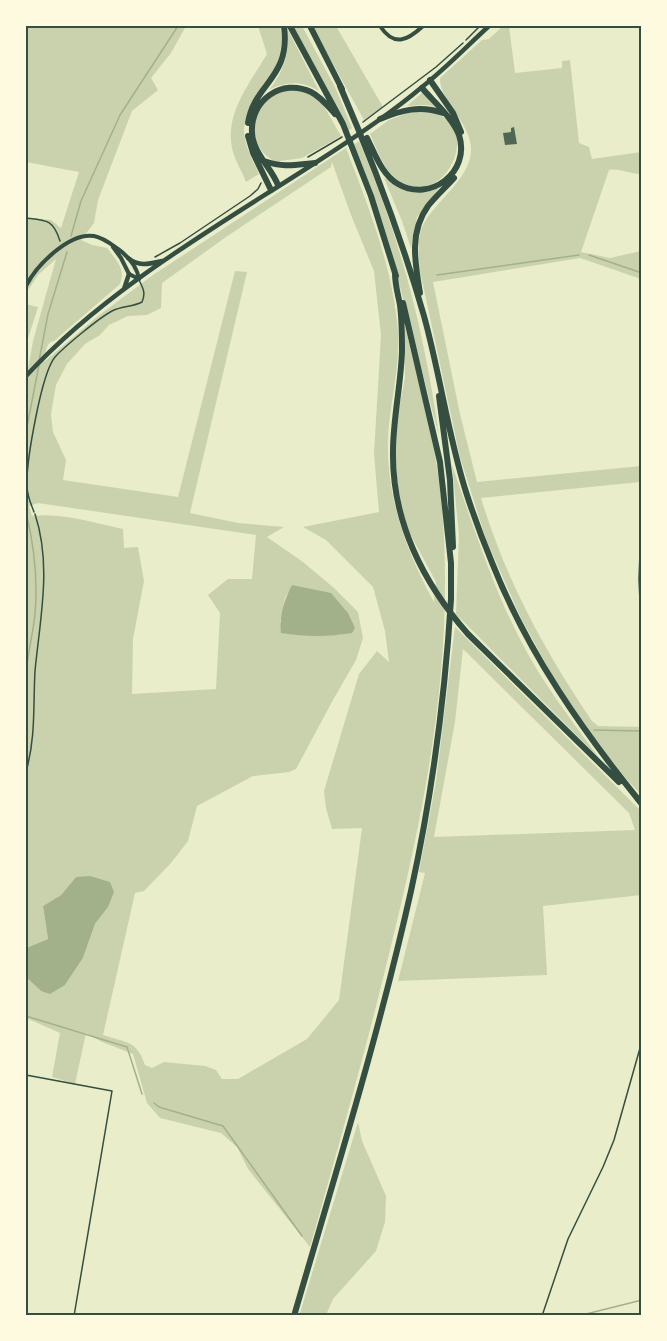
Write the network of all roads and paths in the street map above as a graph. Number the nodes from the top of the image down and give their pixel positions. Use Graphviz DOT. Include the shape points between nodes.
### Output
graph roads {
  1 [pos="284,26"];
  2 [pos="290,26"];
  3 [pos="310,26"];
  4 [pos="380,26"];
  5 [pos="423,26"];
  6 [pos="480,26"];
  7 [pos="489,26"];
  8 [pos="430,80"];
  9 [pos="340,86"];
  10 [pos="422,88"];
  11 [pos="444,113"];
  12 [pos="376,118"];
  13 [pos="343,124"];
  14 [pos="336,145"];
  15 [pos="306,158"];
  16 [pos="264,160"];
  17 [pos="315,163"];
  18 [pos="265,178"];
  19 [pos="278,185"];
  20 [pos="271,190"];
  21 [pos="26,218"];
  22 [pos="111,244"];
  23 [pos="62,247"];
  24 [pos="128,258"];
  25 [pos="152,258"];
  26 [pos="165,261"];
  27 [pos="395,273"];
  28 [pos="129,274"];
  29 [pos="139,279"];
  30 [pos="26,286"];
  31 [pos="123,291"];
  32 [pos="424,317"];
  33 [pos="431,347"];
  34 [pos="26,376"];
  35 [pos="642,501"];
  36 [pos="34,512"];
  37 [pos="451,599"];
  38 [pos="642,647"];
  39 [pos="26,772"];
  40 [pos="641,803"];
  41 [pos="642,1041"];
  42 [pos="26,1075"];
  43 [pos="74,1315"];
  44 [pos="146,1316"];
  45 [pos="294,1316"];
  46 [pos="542,1316"];
  1 -- 18 [label="main road" via="281,64 254,105 248,124 249,144"];
  2 -- 13 [label="main road"];
  3 -- 9 [label="main road"];
  4 -- 5 [label="street" via="387,36 402,40"];
  6 -- 12 [label="path"];
  7 -- 8 [label="street"];
  8 -- 10 [label="street"];
  8 -- 32 [label="main road" via="459,124 464,154 455,177 428,207 417,228 414,258"];
  9 -- 11 [label="main road" via="388,176 409,189 432,189 447,180 456,168 459,138"];
  9 -- 32 [label="main road" via="393,214"];
  10 -- 11 [label="main road"];
  10 -- 12 [label="street"];
  11 -- 12 [label="main road" via="417,108"];
  12 -- 14 [label="street"];
  13 -- 16 [label="main road" via="312,92 300,88 269,94 259,104 252,121 253,142"];
  13 -- 27 [label="main road"];
  14 -- 15 [label="path"];
  14 -- 17 [label="street"];
  16 -- 17 [label="main road" via="290,167"];
  16 -- 19 [label="main road"];
  17 -- 19 [label="street"];
  18 -- 20 [label="main road"];
  18 -- 25 [label="path" via="249,196"];
  19 -- 20 [label="street"];
  20 -- 26 [label="street"];
  21 -- 23 [label="path" via="48,222 56,228"];
  22 -- 23 [label="street" via="94,236"];
  22 -- 24 [label="street"];
  22 -- 28 [label="street"];
  23 -- 30 [label="street"];
  24 -- 26 [label="street" via="143,264"];
  24 -- 29 [label="street"];
  26 -- 29 [label="street"];
  27 -- 37 [label="main road" via="440,462"];
  27 -- 40 [label="main road" via="402,352 394,474 402,521 419,563 447,610 468,634"];
  28 -- 29 [label="street"];
  28 -- 31 [label="street"];
  29 -- 31 [label="street"];
  29 -- 36 [label="lane" via="145,296 142,302 111,311 50,365 28,463 28,498"];
  31 -- 34 [label="street"];
  32 -- 33 [label="main road"];
  33 -- 37 [label="main road" via="450,480"];
  33 -- 40 [label="main road" via="466,492 494,567 564,701"];
  35 -- 38 [label="path"];
  36 -- 39 [label="path" via="41,532 44,593 35,673 33,743"];
  37 -- 45 [label="main road" via="441,715 411,890 372,1044"];
  41 -- 46 [label="path" via="614,1140 568,1239"];
  42 -- 43 [label="path" via="112,1091"];
  43 -- 44 [label="path"];
}
